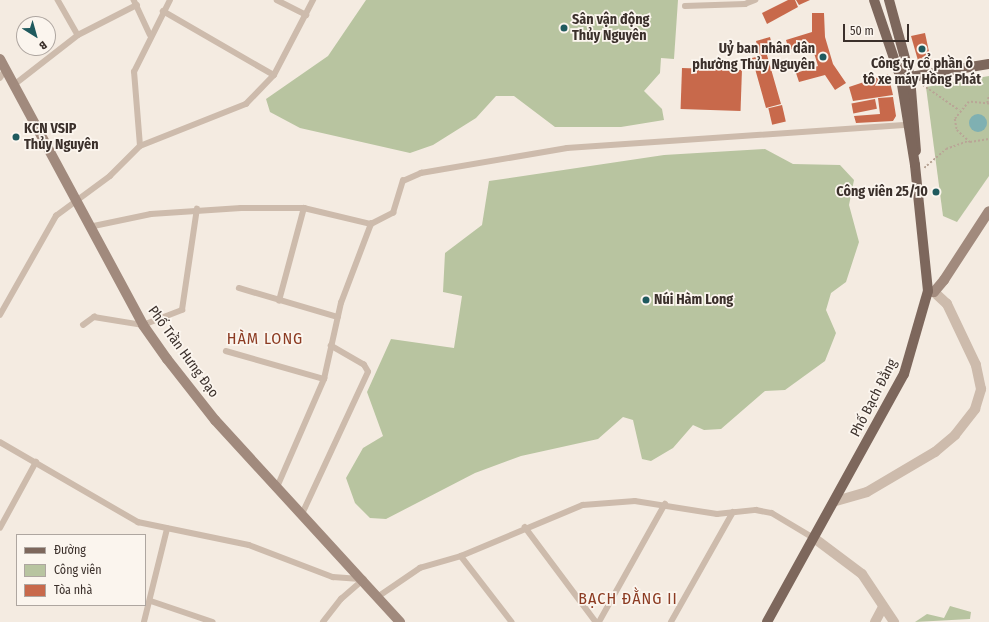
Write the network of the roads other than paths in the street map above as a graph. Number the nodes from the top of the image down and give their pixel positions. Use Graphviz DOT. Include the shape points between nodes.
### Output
graph roads {
  1 [pos="58,0"];
  2 [pos="170,0"];
  3 [pos="277,0"];
  4 [pos="313,0"];
  5 [pos="717,0"];
  6 [pos="755,0"];
  7 [pos="874,0"];
  8 [pos="889,0"];
  9 [pos="135,2"];
  10 [pos="707,2"];
  11 [pos="685,6"];
  12 [pos="163,11"];
  13 [pos="306,15"];
  14 [pos="150,34"];
  15 [pos="78,35"];
  16 [pos="0,59"];
  17 [pos="989,64"];
  18 [pos="6,69"];
  19 [pos="274,75"];
  20 [pos="0,78"];
  21 [pos="906,78"];
  22 [pos="14,85"];
  23 [pos="907,125"];
  24 [pos="140,146"];
  25 [pos="916,170"];
  26 [pos="75,203"];
  27 [pos="304,208"];
  28 [pos="197,209"];
  29 [pos="989,211"];
  30 [pos="371,224"];
  31 [pos="89,227"];
  32 [pos="239,288"];
  33 [pos="931,292"];
  34 [pos="279,301"];
  35 [pos="0,315"];
  36 [pos="338,317"];
  37 [pos="143,324"];
  38 [pos="83,325"];
  39 [pos="331,346"];
  40 [pos="226,352"];
  41 [pos="324,378"];
  42 [pos="0,442"];
  43 [pos="36,462"];
  44 [pos="278,485"];
  45 [pos="836,500"];
  46 [pos="665,504"];
  47 [pos="303,512"];
  48 [pos="733,512"];
  49 [pos="525,527"];
  50 [pos="0,528"];
  51 [pos="167,529"];
  52 [pos="814,538"];
  53 [pos="462,556"];
  54 [pos="364,579"];
  55 [pos="379,596"];
  56 [pos="151,601"];
  57 [pos="883,607"];
  58 [pos="144,622"];
  59 [pos="213,622"];
  60 [pos="323,622"];
  61 [pos="400,622"];
  62 [pos="512,622"];
  63 [pos="596,622"];
  64 [pos="600,622"];
  65 [pos="671,622"];
  66 [pos="767,622"];
  67 [pos="875,622"];
  68 [pos="894,622"];
  1 -- 15 [label="lane"];
  2 -- 12 [label="lane"];
  3 -- 13 [label="lane"];
  4 -- 13 [label="lane"];
  5 -- 10 [label="lane"];
  6 -- 10 [label="lane" via="745,4"];
  7 -- 21 [label="main road"];
  8 -- 21 [label="main road"];
  9 -- 14 [label="lane"];
  9 -- 15 [label="lane"];
  10 -- 11 [label="lane"];
  12 -- 14 [label="lane"];
  12 -- 19 [label="lane"];
  13 -- 19 [label="lane"];
  14 -- 24 [label="lane" via="134,72"];
  15 -- 22 [label="lane"];
  16 -- 18 [label="street, Phố Trần Hưng Đạo"];
  17 -- 21 [label="main road"];
  18 -- 20 [label="lane"];
  18 -- 22 [label="street, Phố Trần Hưng Đạo"];
  19 -- 24 [label="lane" via="258,93 233,112"];
  21 -- 23 [label="main road, Phố Bạch Đằng"];
  21 -- 25 [label="main road, Phố Bạch Đằng" via="917,135"];
  22 -- 26 [label="street, Phố Trần Hưng Đạo"];
  23 -- 25 [label="main road, Phố Bạch Đằng"];
  23 -- 30 [label="lane" via="567,148 421,173 403,181 392,213"];
  24 -- 26 [label="lane" via="110,176"];
  25 -- 33 [label="main road, Phố Bạch Đằng"];
  26 -- 31 [label="street, Phố Trần Hưng Đạo"];
  26 -- 35 [label="lane" via="56,216"];
  27 -- 28 [label="lane"];
  27 -- 30 [label="lane"];
  27 -- 34 [label="lane"];
  28 -- 31 [label="lane" via="151,214"];
  28 -- 37 [label="lane" via="183,308"];
  29 -- 33 [label="street"];
  30 -- 36 [label="lane"];
  31 -- 37 [label="street, Phố Trần Hưng Đạo"];
  32 -- 34 [label="lane"];
  33 -- 45 [label="main road, Phố Bạch Đằng" via="904,374"];
  33 -- 45 [label="street" via="947,304 976,365 981,389 975,408 955,435 930,456 867,492"];
  34 -- 36 [label="lane"];
  36 -- 39 [label="lane"];
  37 -- 38 [label="lane" via="94,317"];
  37 -- 44 [label="street, Phố Trần Hưng Đạo" via="215,420"];
  39 -- 41 [label="lane"];
  39 -- 47 [label="lane" via="366,366 368,372"];
  40 -- 41 [label="lane"];
  41 -- 44 [label="lane"];
  42 -- 43 [label="lane"];
  43 -- 50 [label="lane"];
  43 -- 51 [label="lane" via="138,522"];
  44 -- 47 [label="street, Phố Trần Hưng Đạo"];
  45 -- 52 [label="main road, Phố Bạch Đằng"];
  46 -- 48 [label="lane" via="717,514"];
  46 -- 49 [label="lane" via="635,501 583,505"];
  46 -- 64 [label="lane"];
  47 -- 54 [label="street, Phố Trần Hưng Đạo"];
  48 -- 52 [label="lane" via="772,514"];
  48 -- 65 [label="lane"];
  49 -- 53 [label="lane"];
  49 -- 63 [label="lane"];
  51 -- 54 [label="lane" via="249,545 333,577"];
  51 -- 56 [label="lane"];
  52 -- 57 [label="street" via="862,574"];
  52 -- 66 [label="main road, Phố Bạch Đằng"];
  53 -- 55 [label="lane" via="420,568"];
  53 -- 62 [label="lane"];
  54 -- 55 [label="street, Phố Trần Hưng Đạo"];
  54 -- 60 [label="lane" via="341,599"];
  55 -- 61 [label="street, Phố Trần Hưng Đạo"];
  56 -- 58 [label="lane"];
  56 -- 59 [label="lane"];
  57 -- 67 [label="street"];
  57 -- 68 [label="street"];
}
